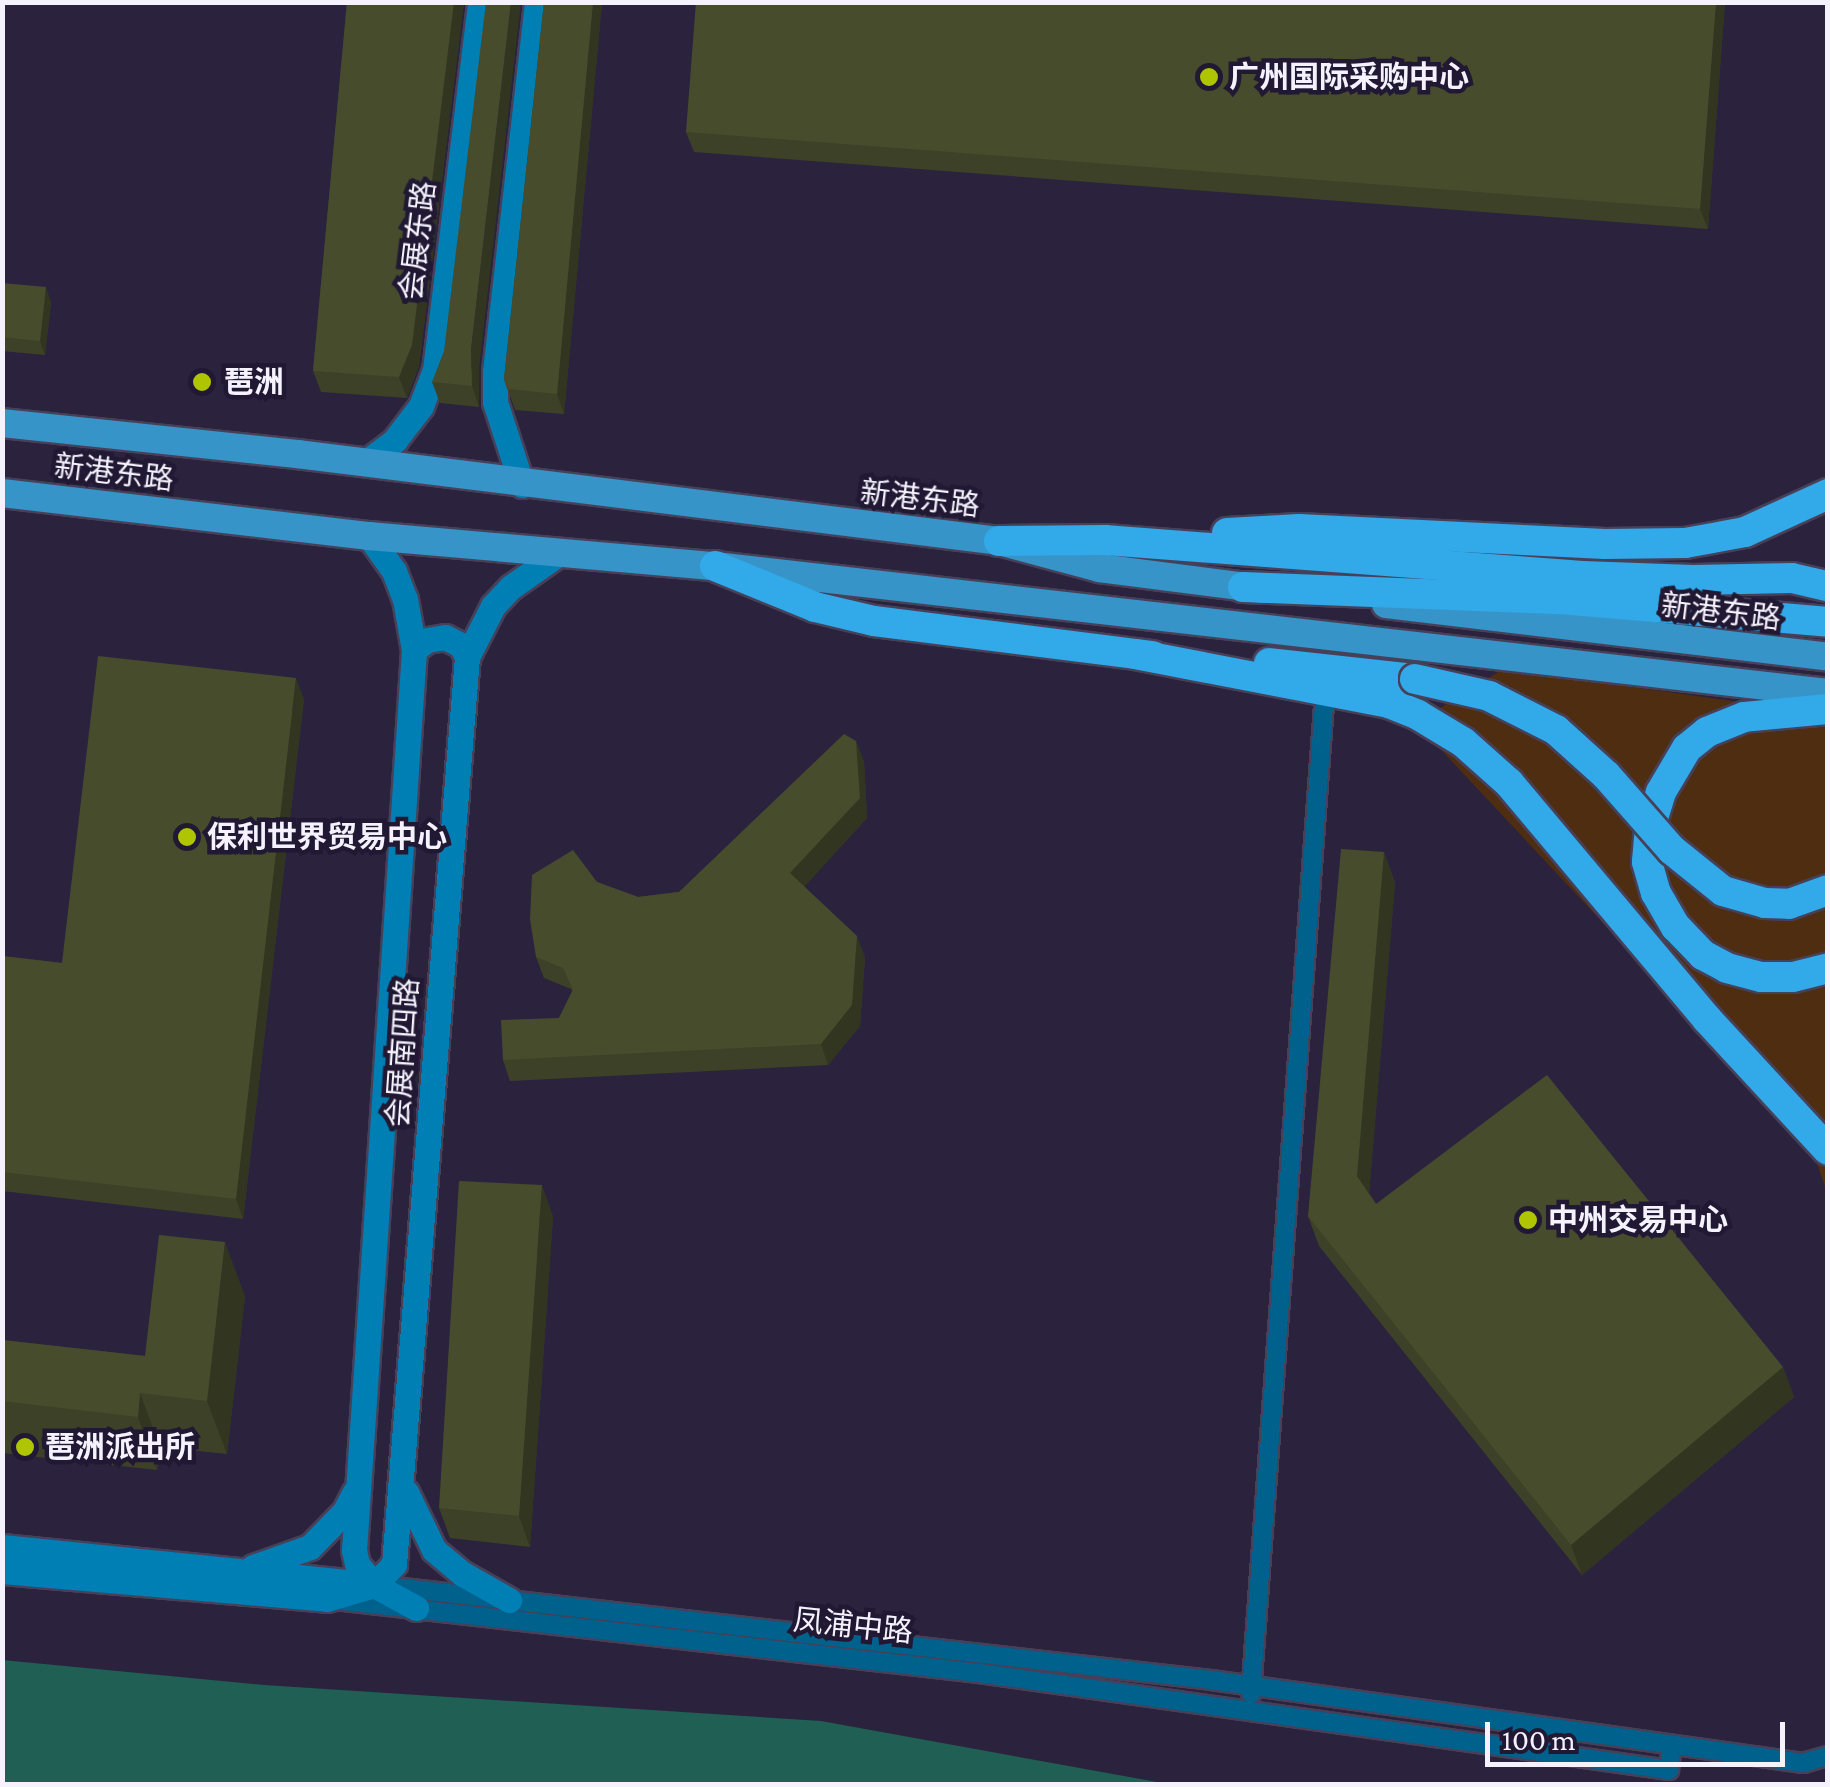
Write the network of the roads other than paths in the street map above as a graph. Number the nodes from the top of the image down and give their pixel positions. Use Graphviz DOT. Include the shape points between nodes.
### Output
graph roads {
  1 [pos="480,2"];
  2 [pos="537,2"];
  3 [pos="2,423"];
  4 [pos="365,462"];
  5 [pos="522,484"];
  6 [pos="2,493"];
  7 [pos="1828,494"];
  8 [pos="369,536"];
  9 [pos="999,541"];
  10 [pos="1150,542"];
  11 [pos="558,554"];
  12 [pos="715,566"];
  13 [pos="1828,586"];
  14 [pos="1243,587"];
  15 [pos="1828,622"];
  16 [pos="414,650"];
  17 [pos="1135,654"];
  18 [pos="467,657"];
  19 [pos="1828,657"];
  20 [pos="1325,690"];
  21 [pos="1828,693"];
  22 [pos="1828,710"];
  23 [pos="1828,890"];
  24 [pos="1828,968"];
  25 [pos="1828,1150"];
  26 [pos="358,1484"];
  27 [pos="404,1487"];
  28 [pos="2,1547"];
  29 [pos="2,1570"];
  30 [pos="238,1571"];
  31 [pos="374,1585"];
  32 [pos="327,1599"];
  33 [pos="509,1600"];
  34 [pos="416,1608"];
  35 [pos="1252,1685"];
  36 [pos="1249,1709"];
  37 [pos="1672,1746"];
  38 [pos="1827,1756"];
  1 -- 4 [label="street, 会展东路" via="435,370 420,406 394,440"];
  2 -- 5 [label="street" via="495,371 495,402"];
  3 -- 4 [label="main road, 新港东路"];
  4 -- 5 [label="main road, 新港东路"];
  5 -- 9 [label="main road, 新港东路"];
  6 -- 8 [label="main road, 新港东路"];
  7 -- 10 [label="highway" via="1745,532 1686,543 1299,529"];
  8 -- 11 [label="main road, 新港东路"];
  8 -- 16 [label="street, 会展南四路" via="394,571"];
  9 -- 10 [label="highway"];
  9 -- 14 [label="main road, 新港东路" via="1099,568"];
  10 -- 13 [label="highway" via="1675,580 1792,578"];
  11 -- 12 [label="main road, 新港东路"];
  11 -- 18 [label="street, 会展南四路" via="493,606"];
  12 -- 17 [label="highway" via="838,613"];
  12 -- 21 [label="main road, 新港东路"];
  14 -- 15 [label="highway" via="1561,599"];
  14 -- 19 [label="main road, 新港东路"];
  16 -- 18 [label="street" via="445,637 462,645"];
  16 -- 26 [label="street, 会展南四路"];
  17 -- 20 [label="highway"];
  17 -- 23 [label="highway, bridge" via="1414,679 1489,696 1556,730 1672,850 1723,891 1790,904"];
  18 -- 27 [label="street, 会展南四路"];
  20 -- 25 [label="highway" via="1405,709 1488,761 1707,1020"];
  20 -- 35 [label="street"];
  22 -- 24 [label="highway" via="1744,717 1687,748 1661,792 1646,862 1669,916 1703,955 1760,977"];
  26 -- 30 [label="street" via="345,1511 310,1547"];
  26 -- 31 [label="street, 会展南四路" via="354,1550"];
  27 -- 31 [label="street, 会展南四路" via="394,1564"];
  27 -- 33 [label="street" via="434,1550"];
  28 -- 30 [label="street, 凤浦中路"];
  29 -- 32 [label="street, 凤浦中路"];
  30 -- 31 [label="street, 凤浦中路"];
  31 -- 32 [label="street"];
  31 -- 33 [label="street, 凤浦中路"];
  31 -- 34 [label="street"];
  32 -- 34 [label="street, 凤浦中路"];
  33 -- 35 [label="street, 凤浦中路"];
  34 -- 36 [label="street, 凤浦中路"];
  35 -- 36 [label="street"];
  35 -- 37 [label="street, 凤浦中路"];
  36 -- 37 [label="street, 凤浦中路" via="1669,1770"];
  37 -- 38 [label="street, 凤浦中路" via="1803,1763"];
}
